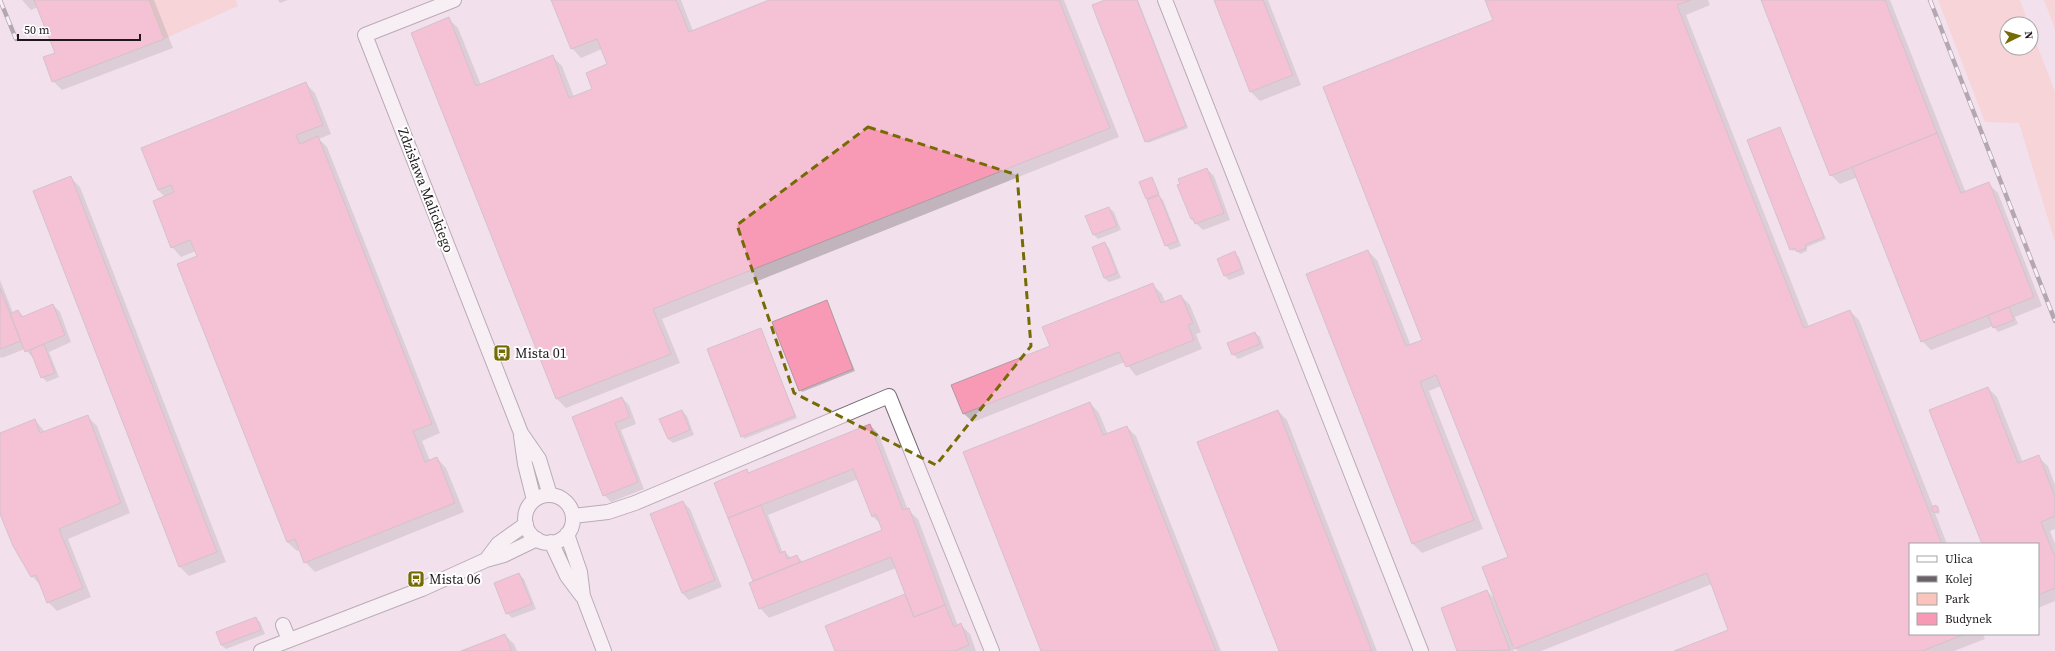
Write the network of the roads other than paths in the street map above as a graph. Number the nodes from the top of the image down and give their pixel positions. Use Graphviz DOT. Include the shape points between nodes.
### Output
graph roads {
  1 [pos="454,0"];
  2 [pos="1165,0"];
  3 [pos="521,433"];
  4 [pos="550,495"];
  5 [pos="534,500"];
  6 [pos="573,516"];
  7 [pos="526,524"];
  8 [pos="567,534"];
  9 [pos="537,539"];
  10 [pos="551,542"];
  11 [pos="486,560"];
  12 [pos="583,596"];
  13 [pos="283,625"];
  14 [pos="289,640"];
  15 [pos="261,651"];
  16 [pos="604,651"];
  17 [pos="992,651"];
  18 [pos="1421,651"];
  1 -- 3 [label="street, Zdzisława Malickiego" via="365,35"];
  2 -- 18 [label="street"];
  3 -- 4 [label="street, Zdzisława Malickiego" via="539,459"];
  3 -- 5 [label="street, Zdzisława Malickiego"];
  4 -- 5 [label="street"];
  4 -- 6 [label="street" via="563,499"];
  5 -- 7 [label="street" via="527,511"];
  6 -- 8 [label="street" via="571,529"];
  6 -- 17 [label="street" via="608,512 635,503 889,396"];
  7 -- 9 [label="street"];
  7 -- 11 [label="street" via="498,544"];
  8 -- 10 [label="street"];
  8 -- 12 [label="street" via="580,572"];
  9 -- 10 [label="street"];
  9 -- 11 [label="street" via="504,555"];
  10 -- 12 [label="street" via="568,576"];
  11 -- 14 [label="street" via="422,589"];
  12 -- 16 [label="street"];
  13 -- 14 [label="street"];
  14 -- 15 [label="street"];
}
